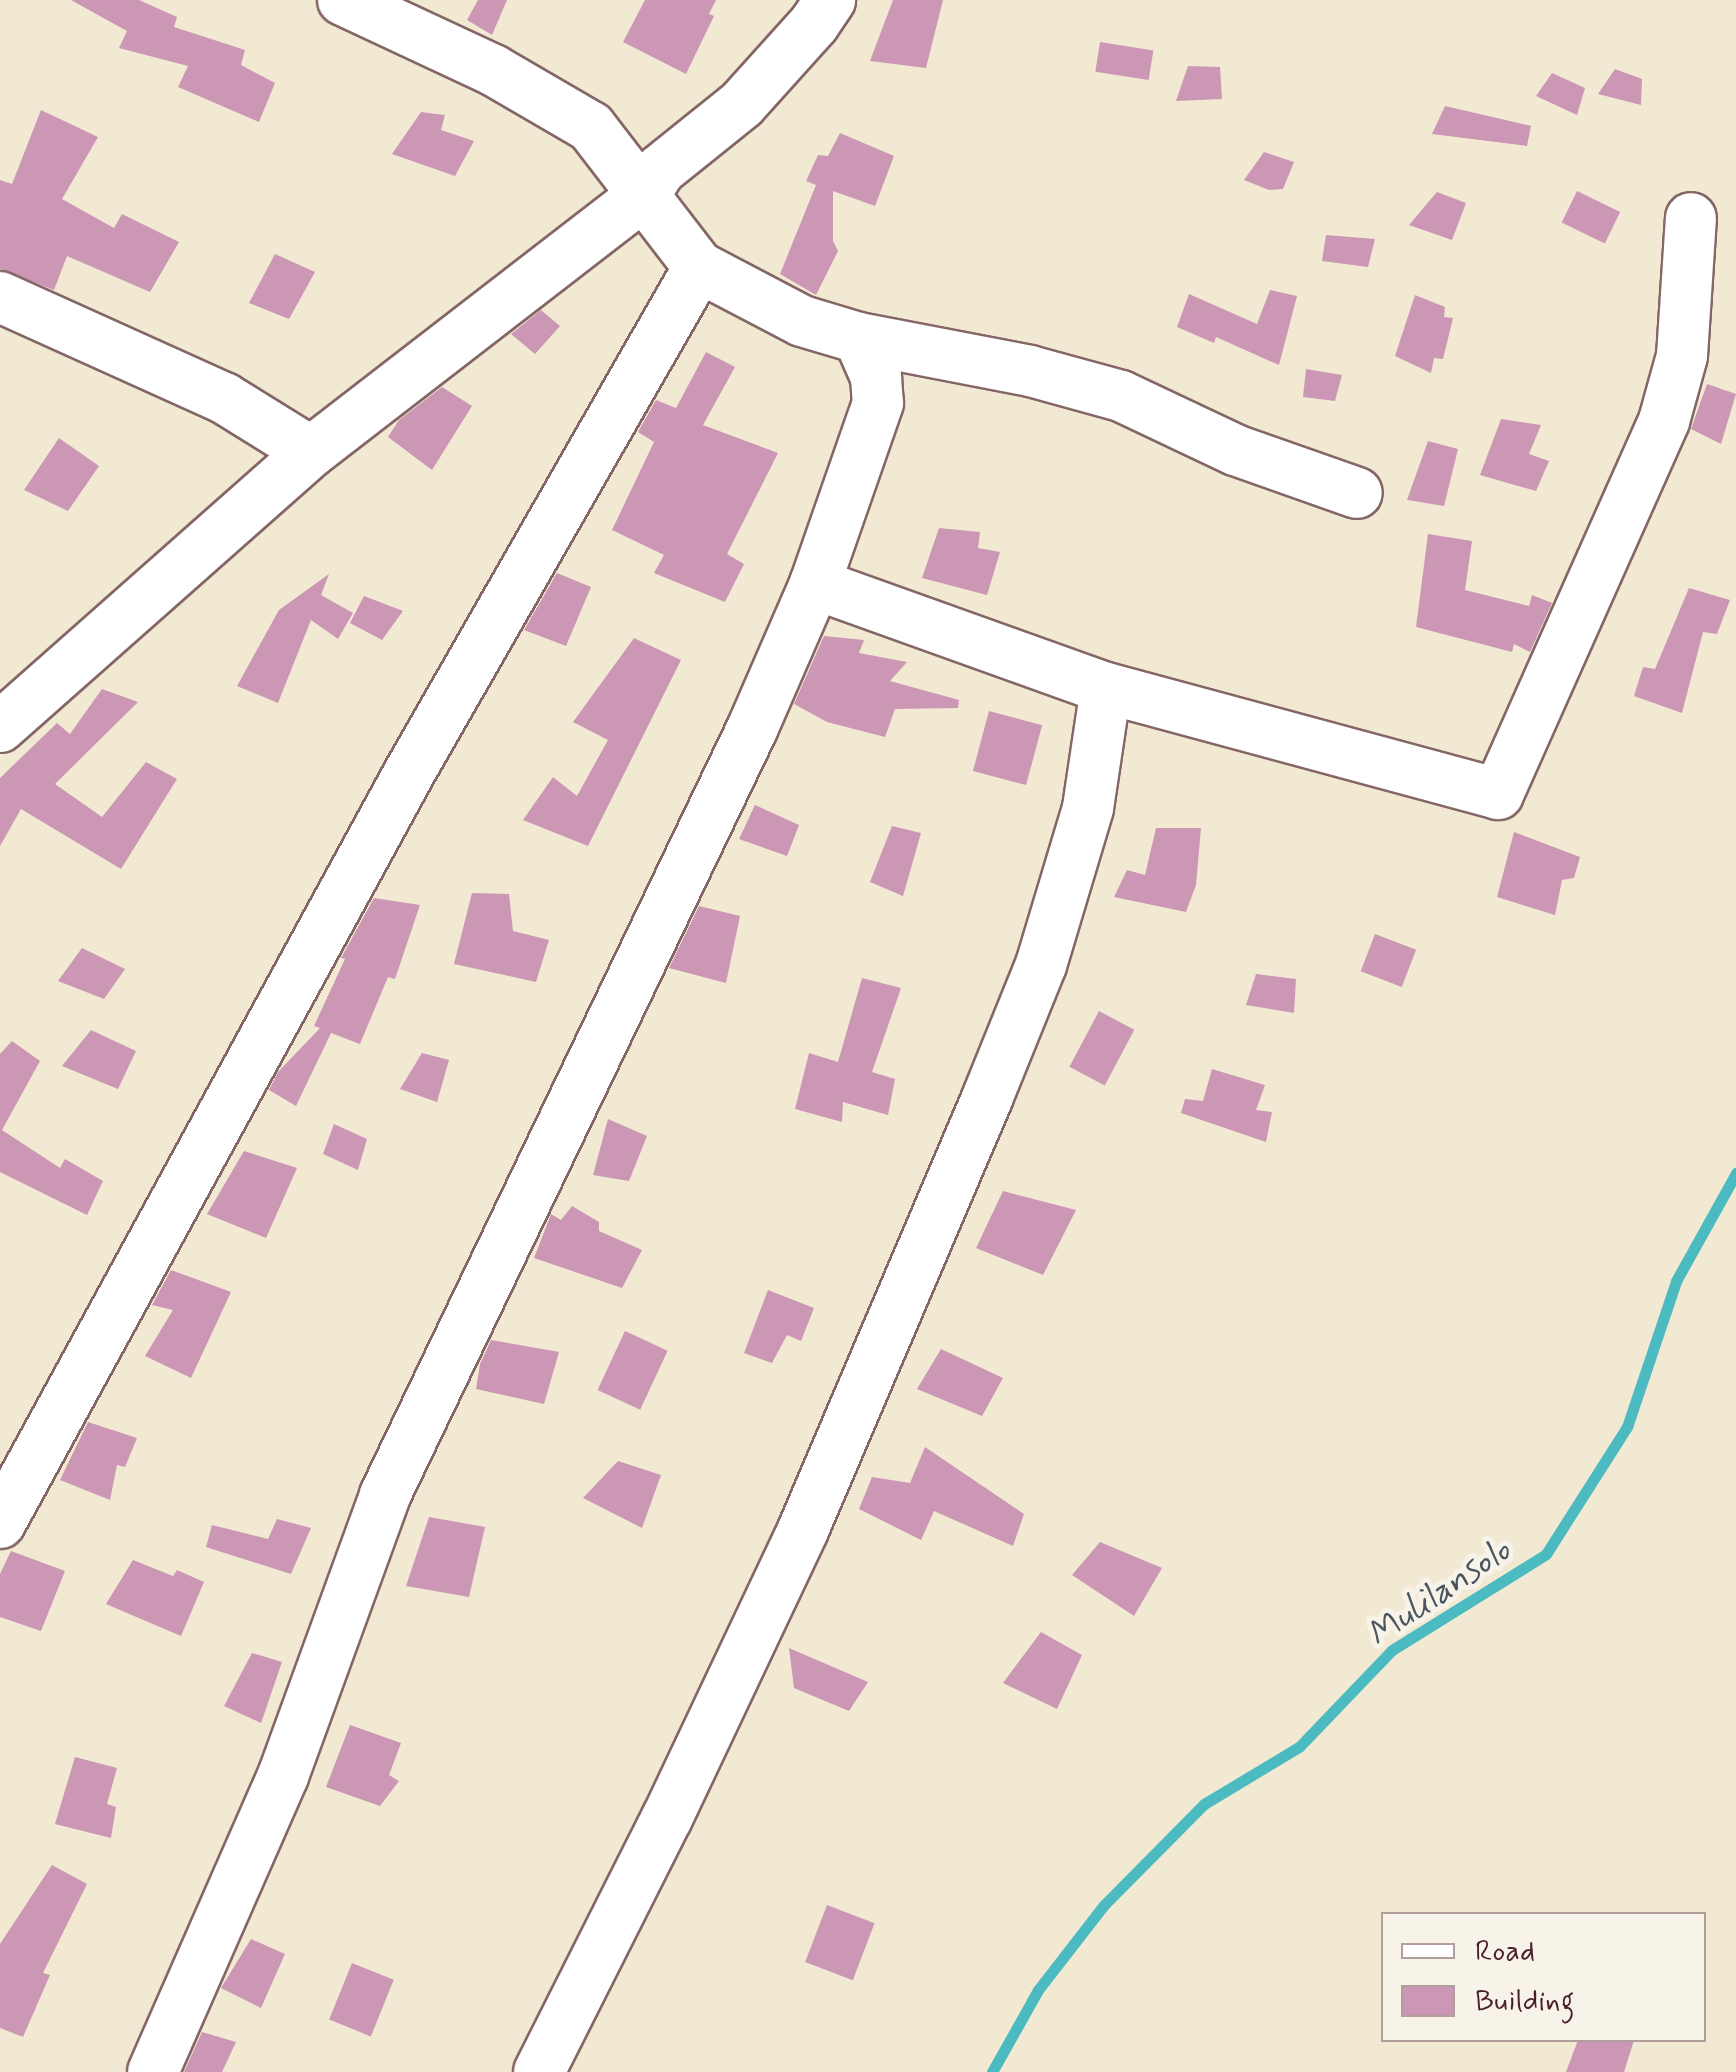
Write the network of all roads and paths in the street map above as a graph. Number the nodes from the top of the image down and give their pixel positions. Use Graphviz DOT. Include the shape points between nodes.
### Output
graph roads {
  1 [pos="343,0"];
  2 [pos="830,0"];
  3 [pos="645,194"];
  4 [pos="1691,218"];
  5 [pos="699,267"];
  6 [pos="0,298"];
  7 [pos="858,338"];
  8 [pos="311,452"];
  9 [pos="1358,493"];
  10 [pos="815,584"];
  11 [pos="1106,688"];
  12 [pos="0,727"];
  13 [pos="0,1523"];
  14 [pos="152,2072"];
  15 [pos="539,2072"];
  1 -- 3 [label="street" via="494,70 591,126"];
  2 -- 3 [label="street" via="742,104 660,170"];
  3 -- 5 [label="street"];
  3 -- 8 [label="street"];
  4 -- 11 [label="street" via="1682,356 1664,421 1498,794"];
  5 -- 7 [label="street" via="802,322"];
  5 -- 13 [label="street" via="409,773"];
  6 -- 8 [label="street" via="224,398"];
  7 -- 9 [label="street" via="1121,396 1235,450"];
  7 -- 10 [label="street" via="878,403"];
  8 -- 12 [label="street"];
  10 -- 11 [label="street"];
  10 -- 14 [label="street" via="385,1496 283,1776"];
  11 -- 15 [label="street" via="1088,808 1041,965 988,1096 802,1530"];
}
